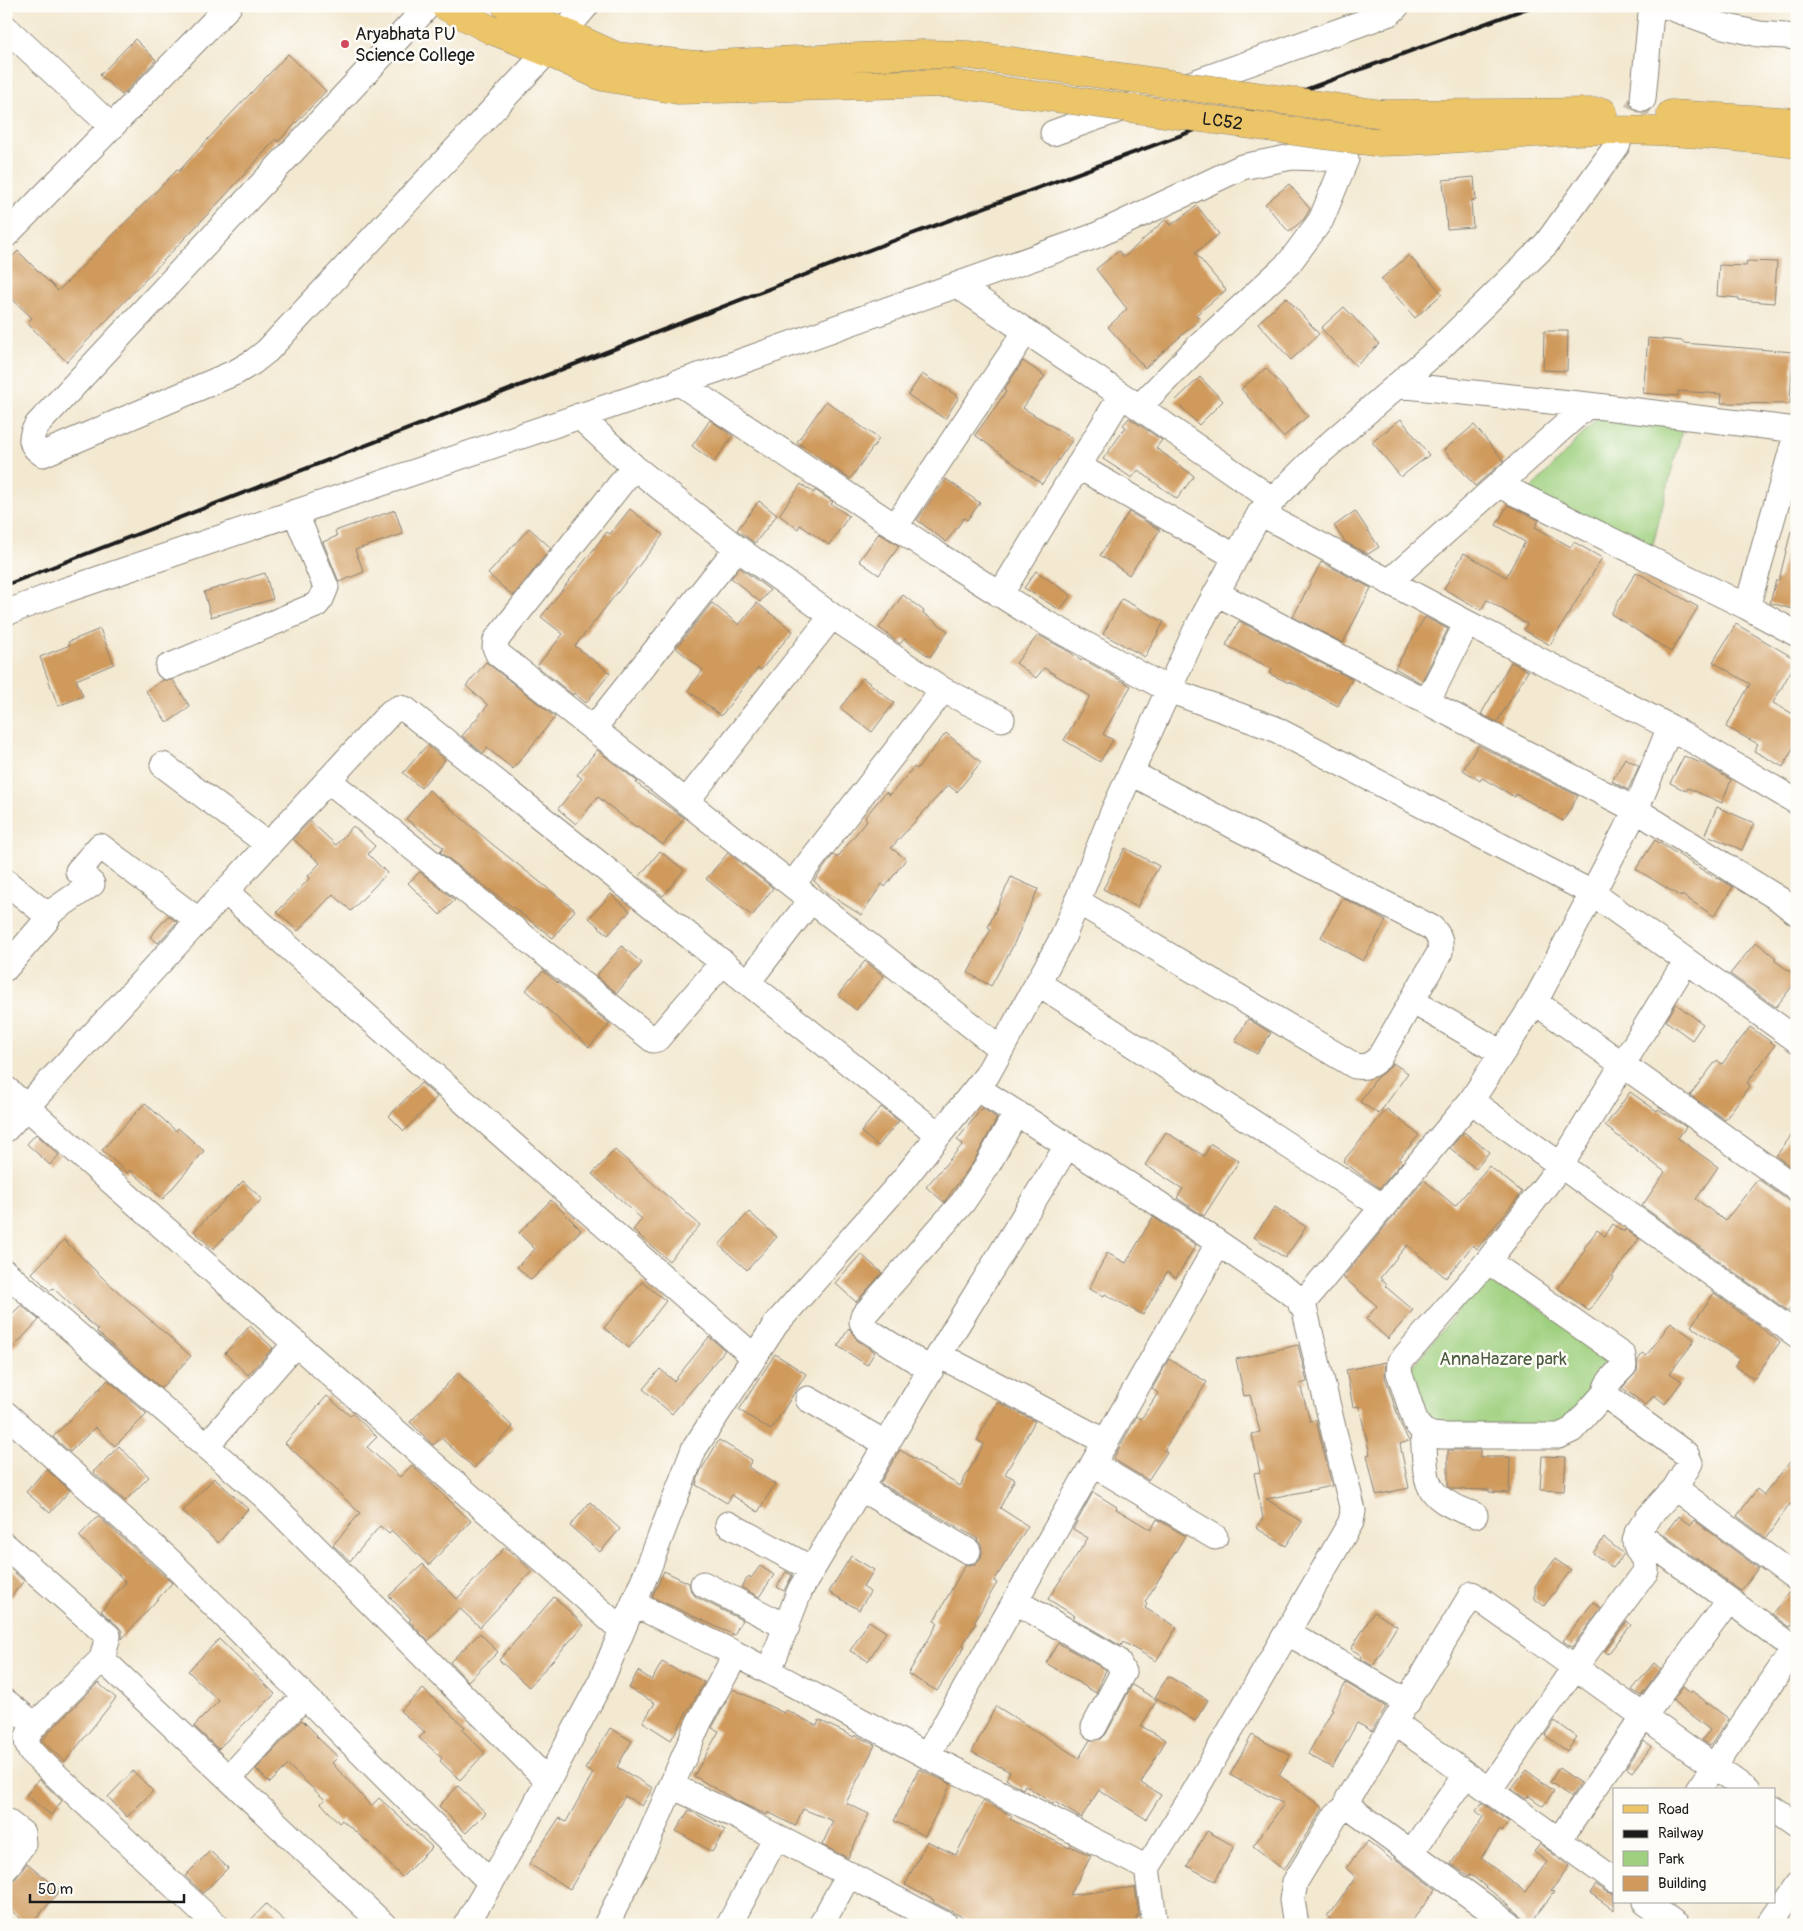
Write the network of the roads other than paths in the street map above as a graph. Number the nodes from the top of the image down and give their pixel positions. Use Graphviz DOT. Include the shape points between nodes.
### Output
graph roads {
  1 [pos="229,6"];
  2 [pos="428,6"];
  3 [pos="445,6"];
  4 [pos="506,6"];
  5 [pos="586,6"];
  6 [pos="1654,6"];
  7 [pos="1666,6"];
  8 [pos="1398,7"];
  9 [pos="6,28"];
  10 [pos="1797,37"];
  11 [pos="555,42"];
  12 [pos="1643,99"];
  13 [pos="1797,122"];
  14 [pos="112,127"];
  15 [pos="1053,132"];
  16 [pos="1618,144"];
  17 [pos="1797,144"];
  18 [pos="6,236"];
  19 [pos="957,285"];
  20 [pos="1026,331"];
  21 [pos="678,382"];
  22 [pos="1397,385"];
  23 [pos="1130,402"];
  24 [pos="1588,405"];
  25 [pos="579,416"];
  26 [pos="1797,431"];
  27 [pos="1078,466"];
  28 [pos="634,467"];
  29 [pos="1498,485"];
  30 [pos="1266,507"];
  31 [pos="295,512"];
  32 [pos="895,527"];
  33 [pos="737,548"];
  34 [pos="1236,557"];
  35 [pos="1389,582"];
  36 [pos="1216,593"];
  37 [pos="1000,595"];
  38 [pos="1747,607"];
  39 [pos="6,613"];
  40 [pos="832,616"];
  41 [pos="1466,623"];
  42 [pos="1797,634"];
  43 [pos="168,667"];
  44 [pos="943,690"];
  45 [pos="1169,690"];
  46 [pos="1427,702"];
  47 [pos="1002,719"];
  48 [pos="1670,727"];
  49 [pos="593,729"];
  50 [pos="163,765"];
  51 [pos="1131,773"];
  52 [pos="328,780"];
  53 [pos="686,802"];
  54 [pos="1797,802"];
  55 [pos="1636,810"];
  56 [pos="269,845"];
  57 [pos="6,882"];
  58 [pos="226,892"];
  59 [pos="802,893"];
  60 [pos="1592,893"];
  61 [pos="1078,901"];
  62 [pos="1791,904"];
  63 [pos="47,915"];
  64 [pos="199,921"];
  65 [pos="1686,961"];
  66 [pos="723,962"];
  67 [pos="6,968"];
  68 [pos="748,982"];
  69 [pos="1038,983"];
  70 [pos="1412,1001"];
  71 [pos="1535,1002"];
  72 [pos="1797,1040"];
  73 [pos="1001,1050"];
  74 [pos="1502,1053"];
  75 [pos="1623,1065"];
  76 [pos="6,1088"];
  77 [pos="976,1088"];
  78 [pos="1471,1101"];
  79 [pos="26,1106"];
  80 [pos="1016,1113"];
  81 [pos="6,1128"];
  82 [pos="939,1135"];
  83 [pos="1067,1146"];
  84 [pos="1561,1165"];
  85 [pos="1797,1189"];
  86 [pos="1383,1207"];
  87 [pos="1218,1244"];
  88 [pos="1488,1261"];
  89 [pos="6,1274"];
  90 [pos="1301,1305"];
  91 [pos="1797,1335"];
  92 [pos="296,1343"];
  93 [pos="754,1357"];
  94 [pos="935,1363"];
  95 [pos="1605,1393"];
  96 [pos="808,1399"];
  97 [pos="6,1414"];
  98 [pos="1423,1431"];
  99 [pos="1106,1442"];
  100 [pos="887,1444"];
  101 [pos="207,1445"];
  102 [pos="1093,1464"];
  103 [pos="860,1488"];
  104 [pos="1675,1488"];
  105 [pos="1475,1515"];
  106 [pos="728,1524"];
  107 [pos="1637,1533"];
  108 [pos="1215,1537"];
  109 [pos="6,1546"];
  110 [pos="968,1552"];
  111 [pos="812,1570"];
  112 [pos="1797,1579"];
  113 [pos="703,1584"];
  114 [pos="1729,1600"];
  115 [pos="1015,1601"];
  116 [pos="634,1604"];
  117 [pos="787,1627"];
  118 [pos="622,1630"];
  119 [pos="1288,1632"];
  120 [pos="736,1654"];
  121 [pos="102,1658"];
  122 [pos="1575,1667"];
  123 [pos="769,1671"];
  124 [pos="304,1696"];
  125 [pos="6,1702"];
  126 [pos="1401,1713"];
  127 [pos="1644,1716"];
  128 [pos="35,1725"];
  129 [pos="1094,1727"];
  130 [pos="928,1756"];
  131 [pos="1715,1766"];
  132 [pos="1466,1774"];
  133 [pos="229,1778"];
  134 [pos="548,1781"];
  135 [pos="672,1786"];
  136 [pos="1699,1788"];
  137 [pos="1745,1788"];
  138 [pos="1489,1790"];
  139 [pos="1349,1805"];
  140 [pos="1776,1810"];
  141 [pos="6,1821"];
  142 [pos="1797,1825"];
  143 [pos="776,1836"];
  144 [pos="1559,1840"];
  145 [pos="1412,1853"];
  146 [pos="6,1868"];
  147 [pos="1147,1868"];
  148 [pos="849,1874"];
  149 [pos="1613,1879"];
  150 [pos="491,1883"];
  151 [pos="1797,1884"];
  152 [pos="1648,1904"];
  153 [pos="1300,1921"];
  154 [pos="216,1925"];
  155 [pos="384,1925"];
  156 [pos="466,1925"];
  157 [pos="606,1925"];
  158 [pos="729,1925"];
  159 [pos="821,1925"];
  160 [pos="946,1925"];
  161 [pos="1156,1925"];
  162 [pos="1510,1925"];
  163 [pos="1677,1925"];
  164 [pos="1769,1925"];
  1 -- 14 [label="street"];
  2 -- 11 [label="street" via="37,425 31,440 34,448 43,454 236,372 252,362 274,343"];
  3 -- 11 [label="main road" via="491,30"];
  4 -- 11 [label="main road"];
  5 -- 11 [label="street"];
  6 -- 12 [label="street"];
  7 -- 10 [label="street" via="1759,34"];
  8 -- 15 [label="street" via="1390,13"];
  9 -- 14 [label="street"];
  11 -- 13 [label="main road, LC52, bridge" via="616,56 695,65 922,54 969,55 1382,114 1662,113"];
  11 -- 17 [label="main road, LC52, bridge" via="603,77 678,90 946,83 1374,142 1610,130"];
  14 -- 18 [label="street"];
  16 -- 22 [label="street" via="1546,244 1440,348"];
  19 -- 20 [label="street"];
  19 -- 21 [label="street"];
  19 -- 23 [label="street" via="1095,236 1242,167 1292,157 1346,159 1321,220 1289,263 1197,348"];
  20 -- 23 [label="street"];
  20 -- 32 [label="street"];
  21 -- 25 [label="street"];
  21 -- 32 [label="street"];
  22 -- 24 [label="street"];
  22 -- 30 [label="street" via="1323,450"];
  23 -- 27 [label="street"];
  23 -- 30 [label="street"];
  24 -- 26 [label="street"];
  24 -- 29 [label="street"];
  25 -- 28 [label="street"];
  25 -- 31 [label="street"];
  26 -- 38 [label="street"];
  27 -- 34 [label="street"];
  27 -- 37 [label="street"];
  28 -- 33 [label="street"];
  28 -- 49 [label="street" via="496,640 498,654"];
  29 -- 35 [label="street"];
  29 -- 38 [label="street"];
  30 -- 34 [label="street"];
  30 -- 35 [label="street"];
  31 -- 39 [label="street"];
  31 -- 43 [label="street" via="326,587 322,599 316,605"];
  32 -- 37 [label="street"];
  33 -- 40 [label="street"];
  33 -- 49 [label="street"];
  34 -- 36 [label="street"];
  35 -- 41 [label="street"];
  36 -- 45 [label="street"];
  36 -- 46 [label="street"];
  37 -- 45 [label="street"];
  38 -- 42 [label="street"];
  40 -- 44 [label="street"];
  40 -- 53 [label="street"];
  41 -- 46 [label="street"];
  41 -- 48 [label="street"];
  44 -- 47 [label="street"];
  44 -- 59 [label="street"];
  45 -- 51 [label="street"];
  45 -- 60 [label="street" via="1273,728"];
  46 -- 55 [label="street"];
  48 -- 54 [label="street"];
  48 -- 55 [label="street"];
  49 -- 53 [label="street"];
  50 -- 56 [label="street"];
  51 -- 61 [label="street"];
  51 -- 70 [label="street" via="1432,928 1441,941 1440,952"];
  52 -- 56 [label="street"];
  52 -- 66 [label="street" via="390,712 405,709"];
  52 -- 66 [label="street" via="653,1040"];
  53 -- 59 [label="street"];
  55 -- 60 [label="street"];
  55 -- 62 [label="street"];
  56 -- 58 [label="street"];
  57 -- 63 [label="street"];
  58 -- 64 [label="street"];
  58 -- 93 [label="street"];
  59 -- 68 [label="street"];
  59 -- 73 [label="street"];
  60 -- 65 [label="street"];
  60 -- 71 [label="street"];
  61 -- 69 [label="street"];
  61 -- 70 [label="street" via="1355,1066 1371,1065 1379,1058"];
  63 -- 64 [label="street" via="92,884 78,871 100,846"];
  63 -- 67 [label="street" via="47,920"];
  64 -- 79 [label="street"];
  65 -- 72 [label="street"];
  65 -- 75 [label="street"];
  66 -- 68 [label="street"];
  68 -- 82 [label="street"];
  69 -- 73 [label="street"];
  69 -- 86 [label="street"];
  70 -- 74 [label="street"];
  71 -- 74 [label="street"];
  71 -- 75 [label="street"];
  73 -- 77 [label="street"];
  74 -- 78 [label="street"];
  75 -- 84 [label="street"];
  75 -- 85 [label="street"];
  76 -- 79 [label="street"];
  77 -- 80 [label="street"];
  77 -- 82 [label="street"];
  78 -- 84 [label="street"];
  78 -- 86 [label="street"];
  79 -- 81 [label="street"];
  79 -- 92 [label="street"];
  80 -- 83 [label="street"];
  80 -- 94 [label="street" via="963,1202 863,1316 866,1329"];
  82 -- 93 [label="street" via="776,1324"];
  83 -- 87 [label="street"];
  83 -- 94 [label="street"];
  84 -- 88 [label="street"];
  84 -- 91 [label="street"];
  86 -- 90 [label="street"];
  87 -- 90 [label="street" via="1297,1298"];
  87 -- 99 [label="street"];
  88 -- 95 [label="street" via="1623,1356 1624,1366 1605,1388"];
  88 -- 98 [label="street" via="1400,1362 1398,1372 1416,1423"];
  89 -- 101 [label="street"];
  90 -- 119 [label="street" via="1352,1511 1351,1522"];
  92 -- 101 [label="street"];
  92 -- 118 [label="street"];
  93 -- 116 [label="street" via="694,1450"];
  94 -- 99 [label="street"];
  94 -- 100 [label="street"];
  95 -- 98 [label="street" via="1572,1430 1559,1436 1442,1436"];
  95 -- 104 [label="street" via="1686,1454 1690,1463"];
  96 -- 100 [label="street"];
  97 -- 124 [label="street" via="170,1562"];
  98 -- 105 [label="street" via="1426,1476 1432,1491 1443,1502"];
  99 -- 102 [label="street"];
  100 -- 103 [label="street"];
  101 -- 134 [label="street" via="263,1495"];
  102 -- 108 [label="street"];
  102 -- 115 [label="street"];
  103 -- 110 [label="street"];
  103 -- 111 [label="street"];
  104 -- 107 [label="street"];
  104 -- 112 [label="street"];
  106 -- 111 [label="street"];
  107 -- 114 [label="street"];
  107 -- 122 [label="street" via="1636,1544 1646,1571"];
  109 -- 121 [label="street" via="108,1636"];
  111 -- 117 [label="street" via="800,1590"];
  113 -- 117 [label="street"];
  114 -- 127 [label="street"];
  114 -- 131 [label="street" via="1786,1642 1790,1655"];
  115 -- 129 [label="street" via="1117,1660 1123,1672"];
  115 -- 130 [label="street"];
  116 -- 118 [label="street"];
  116 -- 120 [label="street"];
  117 -- 123 [label="street"];
  118 -- 134 [label="street" via="601,1681"];
  119 -- 126 [label="street"];
  119 -- 147 [label="street"];
  120 -- 123 [label="street"];
  120 -- 135 [label="street" via="699,1722"];
  121 -- 128 [label="street"];
  121 -- 133 [label="street"];
  122 -- 126 [label="street" via="1472,1594"];
  122 -- 127 [label="street"];
  122 -- 138 [label="street"];
  123 -- 130 [label="street"];
  124 -- 133 [label="street"];
  124 -- 150 [label="street"];
  125 -- 128 [label="street"];
  126 -- 132 [label="street"];
  126 -- 139 [label="street" via="1348,1799"];
  127 -- 131 [label="street"];
  127 -- 144 [label="street"];
  128 -- 154 [label="street" via="27,1736 30,1752"];
  130 -- 147 [label="street"];
  131 -- 136 [label="street"];
  131 -- 137 [label="street"];
  132 -- 138 [label="street"];
  132 -- 145 [label="street"];
  133 -- 155 [label="street"];
  134 -- 150 [label="street"];
  135 -- 143 [label="street"];
  135 -- 157 [label="street"];
  138 -- 144 [label="street"];
  139 -- 145 [label="street"];
  139 -- 153 [label="street" via="1336,1815 1295,1882 1292,1900"];
  140 -- 142 [label="street"];
  141 -- 146 [label="street" via="22,1833 23,1844"];
  143 -- 148 [label="street"];
  143 -- 158 [label="street"];
  144 -- 149 [label="street"];
  145 -- 162 [label="street"];
  147 -- 161 [label="street"];
  148 -- 159 [label="street"];
  148 -- 160 [label="street"];
  150 -- 156 [label="street"];
  151 -- 164 [label="street"];
  152 -- 163 [label="street"];
}
